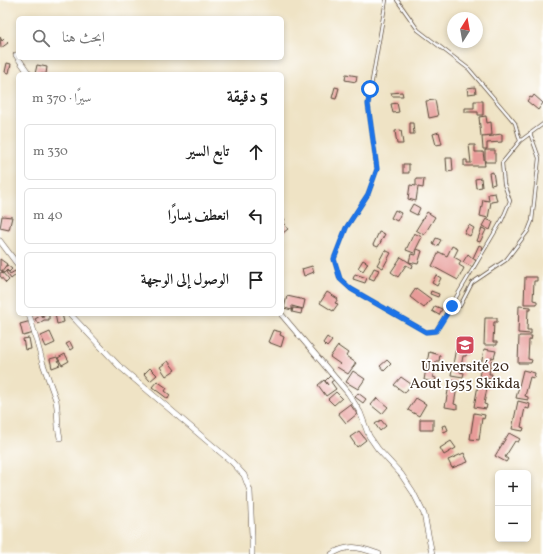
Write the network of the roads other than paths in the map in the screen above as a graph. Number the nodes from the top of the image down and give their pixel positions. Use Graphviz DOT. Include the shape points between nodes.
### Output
graph roads {
  1 [pos="386,0"];
  2 [pos="397,0"];
  3 [pos="19,60"];
  4 [pos="28,72"];
  5 [pos="543,124"];
  6 [pos="530,133"];
  7 [pos="520,141"];
  8 [pos="0,240"];
  9 [pos="16,263"];
  10 [pos="452,306"];
  11 [pos="30,316"];
  12 [pos="72,316"];
  13 [pos="283,316"];
  14 [pos="60,438"];
  15 [pos="252,554"];
  16 [pos="332,554"];
  17 [pos="379,554"];
  18 [pos="432,554"];
  1 -- 10 [label="lane" via="368,104 377,169 368,194 346,228 334,259 340,279 351,289 426,332 436,331"];
  2 -- 7 [label="lane" via="418,30 469,69 515,123"];
  3 -- 4 [label="street"];
  5 -- 6 [label="lane"];
  6 -- 7 [label="lane"];
  6 -- 10 [label="lane" via="539,158 532,221 528,231 506,260 472,283 460,306"];
  7 -- 10 [label="lane" via="502,163 504,184 510,201 502,220"];
  8 -- 9 [label="street"];
  11 -- 14 [label="street" via="58,408"];
  12 -- 15 [label="street" via="119,366 232,462 244,476 250,491"];
  13 -- 18 [label="street" via="348,393 360,412 369,436 413,492 424,514"];
  16 -- 17 [label="street" via="342,548 352,547"];
}
